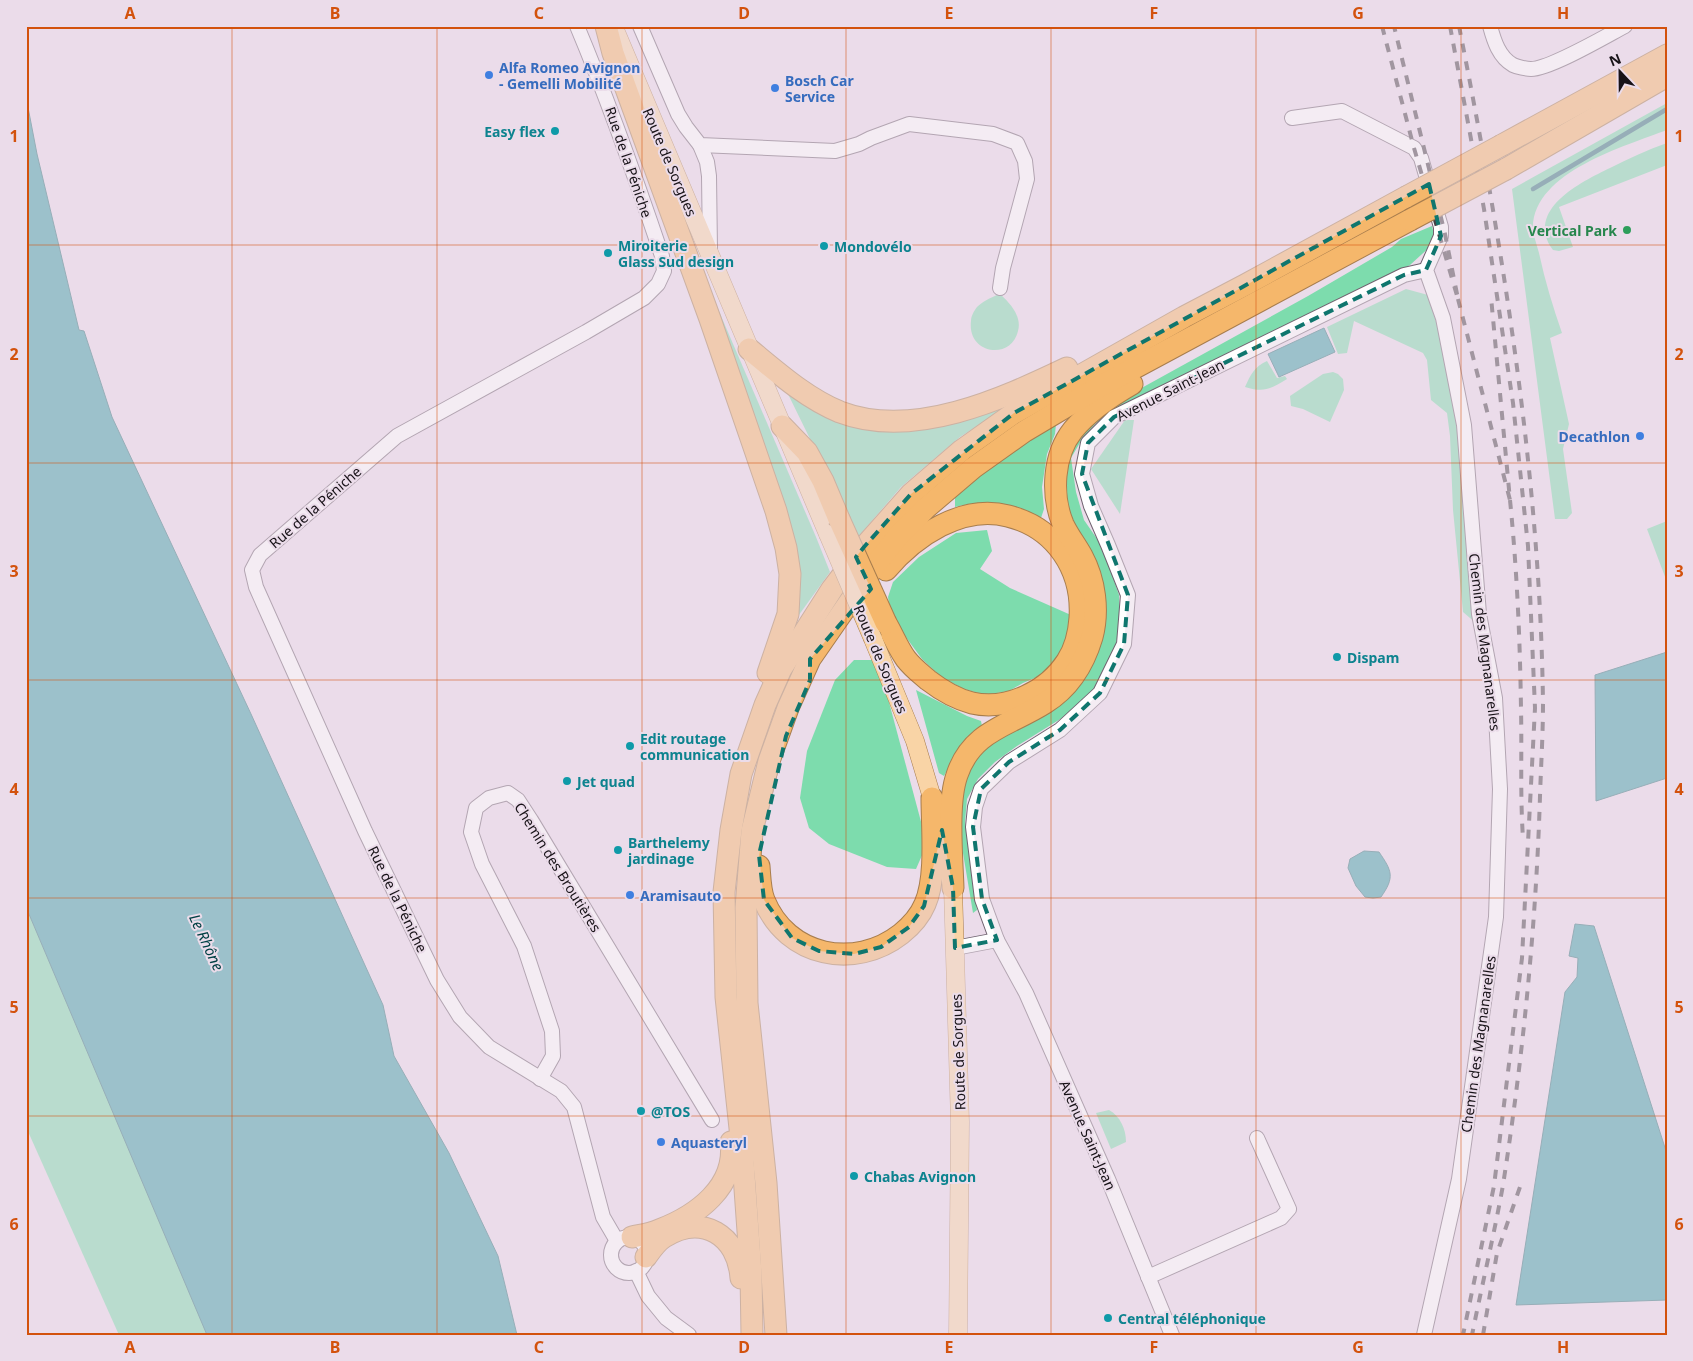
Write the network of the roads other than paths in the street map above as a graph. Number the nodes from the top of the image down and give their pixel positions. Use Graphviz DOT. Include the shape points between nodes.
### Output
graph roads {
  1 [pos="577,26"];
  2 [pos="606,26"];
  3 [pos="613,26"];
  4 [pos="640,26"];
  5 [pos="1490,26"];
  6 [pos="1625,26"];
  7 [pos="1667,41"];
  8 [pos="1667,55"];
  9 [pos="1667,76"];
  10 [pos="1584,102"];
  11 [pos="1292,118"];
  12 [pos="700,145"];
  13 [pos="710,255"];
  14 [pos="1426,270"];
  15 [pos="1000,288"];
  16 [pos="1241,312"];
  17 [pos="1184,317"];
  18 [pos="749,350"];
  19 [pos="782,426"];
  20 [pos="880,631"];
  21 [pos="814,653"];
  22 [pos="932,798"];
  23 [pos="731,830"];
  24 [pos="953,888"];
  25 [pos="997,940"];
  26 [pos="955,948"];
  27 [pos="726,997"];
  28 [pos="540,1079"];
  29 [pos="712,1120"];
  30 [pos="1257,1138"];
  31 [pos="625,1239"];
  32 [pos="641,1264"];
  33 [pos="1148,1277"];
  34 [pos="689,1335"];
  35 [pos="744,1335"];
  36 [pos="752,1335"];
  37 [pos="776,1335"];
  38 [pos="958,1335"];
  39 [pos="1172,1335"];
  40 [pos="1424,1335"];
  1 -- 28 [label="street, Rue de la Péniche" via="601,83 662,256 664,272 658,284 644,298 397,436 260,555 252,570 256,587 324,742 437,980 460,1017 489,1047"];
  2 -- 23 [label="highway" via="773,502 789,565 788,614 731,776 725,810"];
  3 -- 13 [label="main road, Route de Sorgues"];
  4 -- 12 [label="street" via="678,114"];
  5 -- 6 [label="street" via="1502,55 1514,66 1532,70 1556,62"];
  7 -- 10 [label="highway" via="1634,61"];
  8 -- 10 [label="highway"];
  9 -- 16 [label="highway, bridge" via="1506,169"];
  10 -- 17 [label="highway, bridge"];
  11 -- 14 [label="street" via="1342,111 1414,148 1421,158 1441,227 1441,236"];
  12 -- 13 [label="street" via="709,176"];
  12 -- 15 [label="street" via="835,151 909,124 993,134 1017,143 1025,160 1027,179"];
  13 -- 18 [label="main road, Route de Sorgues"];
  14 -- 25 [label="street, Avenue Saint-Jean" via="1404,275 1114,417 1088,443 1082,474 1091,506 1128,595 1124,644 1100,693 1060,730 1008,762 981,789 974,807 973,827 982,899"];
  14 -- 40 [label="street, Chemin des Magnanarelles" via="1443,318 1464,425 1479,614 1495,698 1500,789 1496,918 1459,1179"];
  16 -- 21 [label="highway" via="1025,430 973,468 900,534"];
  16 -- 24 [label="highway" via="1104,402 1072,430 1062,447 1055,489 1063,524 1083,558 1093,587 1095,620 1092,635 1084,660 1060,692 1044,704 989,732 970,748 962,762 953,791"];
  17 -- 18 [label="highway" via="1012,394 935,417 899,421 841,412 816,400"];
  17 -- 23 [label="highway" via="1014,413 962,450 911,494 864,547 832,589 781,669 744,762"];
  18 -- 19 [label="main road, Route de Sorgues"];
  19 -- 20 [label="highway, bridge" via="807,452 823,481 834,526"];
  20 -- 21 [label="highway" via="920,674 958,699 988,705 1018,700 1038,691 1056,676 1068,660 1079,628 1077,581 1064,554 1033,524 1000,514 963,516 924,536 898,555 842,626"];
  20 -- 22 [label="main road, Route de Sorgues"];
  21 -- 22 [label="highway" via="810,680 786,736 759,855 761,889 770,913 792,938 819,951 854,954 882,947 909,927 928,895"];
  21 -- 37 [label="highway" via="788,708 769,761 752,831 746,908 747,1003 766,1183"];
  22 -- 24 [label="main road, Route de Sorgues"];
  23 -- 27 [label="highway" via="724,892"];
  24 -- 26 [label="main road, Route de Sorgues"];
  25 -- 26 [label="street"];
  25 -- 33 [label="street, Avenue Saint-Jean" via="1026,993"];
  26 -- 38 [label="main road, Route de Sorgues" via="960,1122"];
  27 -- 31 [label="highway" via="718,1015 732,1146 729,1171 711,1199 691,1214 658,1231"];
  27 -- 36 [label="highway" via="742,1147"];
  28 -- 29 [label="street, Chemin des Broutières" via="553,1056 552,1031 524,946 482,864 471,832 476,808 489,798 508,793 518,800 531,820"];
  28 -- 31 [label="street" via="561,1091 574,1107 603,1217"];
  30 -- 33 [label="street" via="1289,1209 1281,1218"];
  31 -- 32 [label="street" via="638,1240 643,1244"];
  31 -- 32 [label="street" via="611,1252 613,1264 623,1272"];
  32 -- 34 [label="street" via="648,1296 666,1318"];
  32 -- 35 [label="highway" via="663,1238 687,1227 702,1227 722,1235 738,1260"];
  33 -- 39 [label="street, Avenue Saint-Jean"];
}
